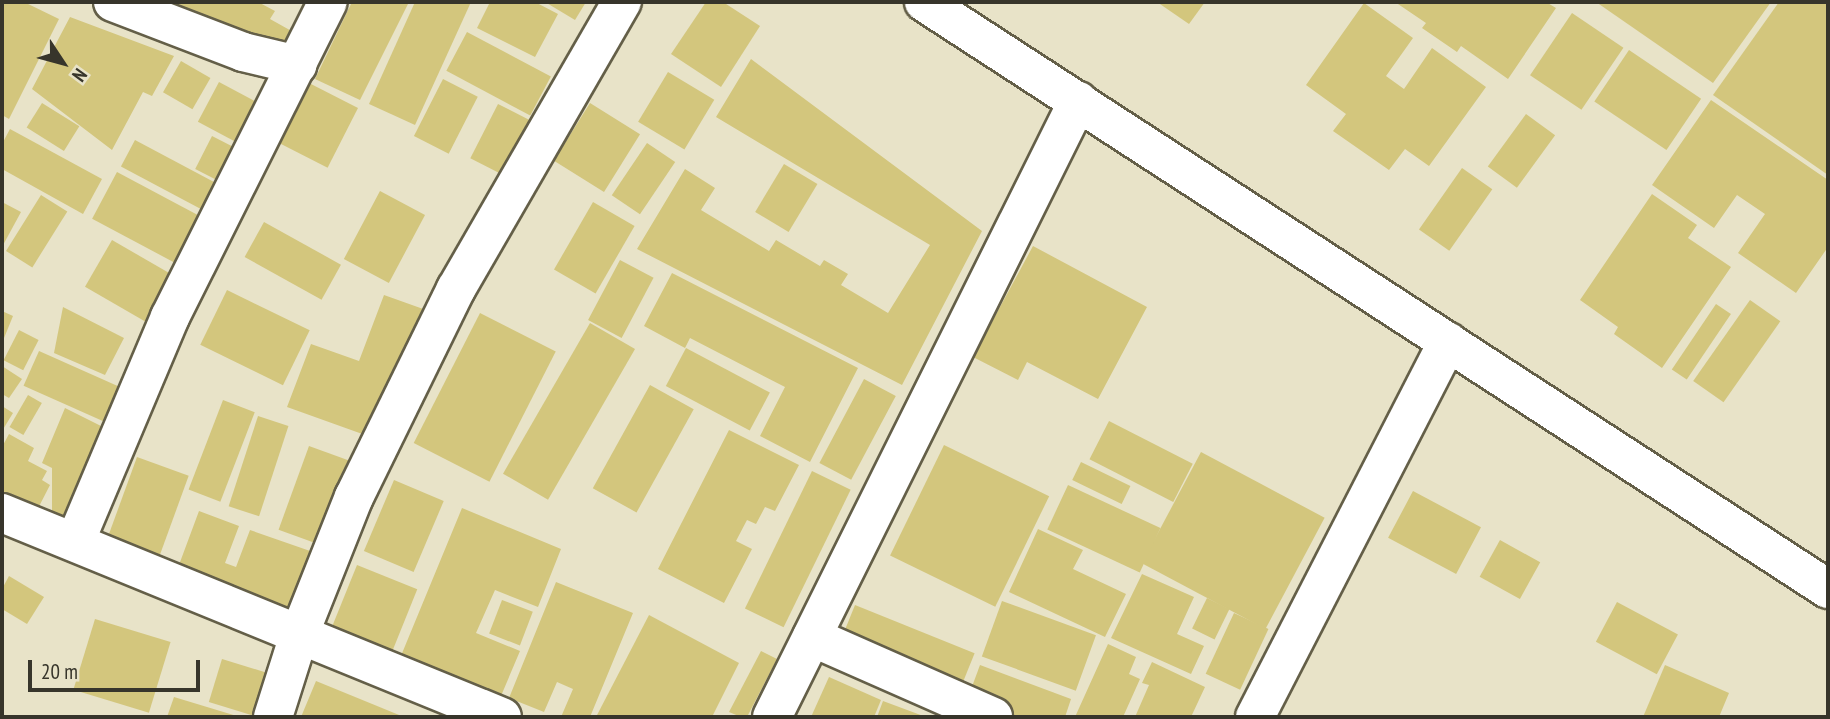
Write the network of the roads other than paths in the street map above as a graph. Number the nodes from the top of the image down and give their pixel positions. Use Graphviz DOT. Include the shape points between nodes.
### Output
graph roads {
  1 [pos="113,2"];
  2 [pos="328,2"];
  3 [pos="622,2"];
  4 [pos="924,2"];
  5 [pos="298,65"];
  6 [pos="1077,101"];
  7 [pos="1448,342"];
  8 [pos="2,513"];
  9 [pos="75,542"];
  10 [pos="1828,589"];
  11 [pos="299,635"];
  12 [pos="812,637"];
  13 [pos="273,717"];
  14 [pos="502,717"];
  15 [pos="772,717"];
  16 [pos="993,717"];
  17 [pos="1255,717"];
  1 -- 5 [label="street" via="243,52"];
  2 -- 5 [label="street"];
  3 -- 11 [label="street" via="456,289 354,497"];
  4 -- 6 [label="street"];
  5 -- 9 [label="street" via="170,317"];
  6 -- 7 [label="street"];
  6 -- 12 [label="street"];
  7 -- 10 [label="street"];
  7 -- 17 [label="street"];
  8 -- 9 [label="street"];
  9 -- 11 [label="street"];
  11 -- 13 [label="street"];
  11 -- 14 [label="street"];
  12 -- 15 [label="street"];
  12 -- 16 [label="street"];
}
